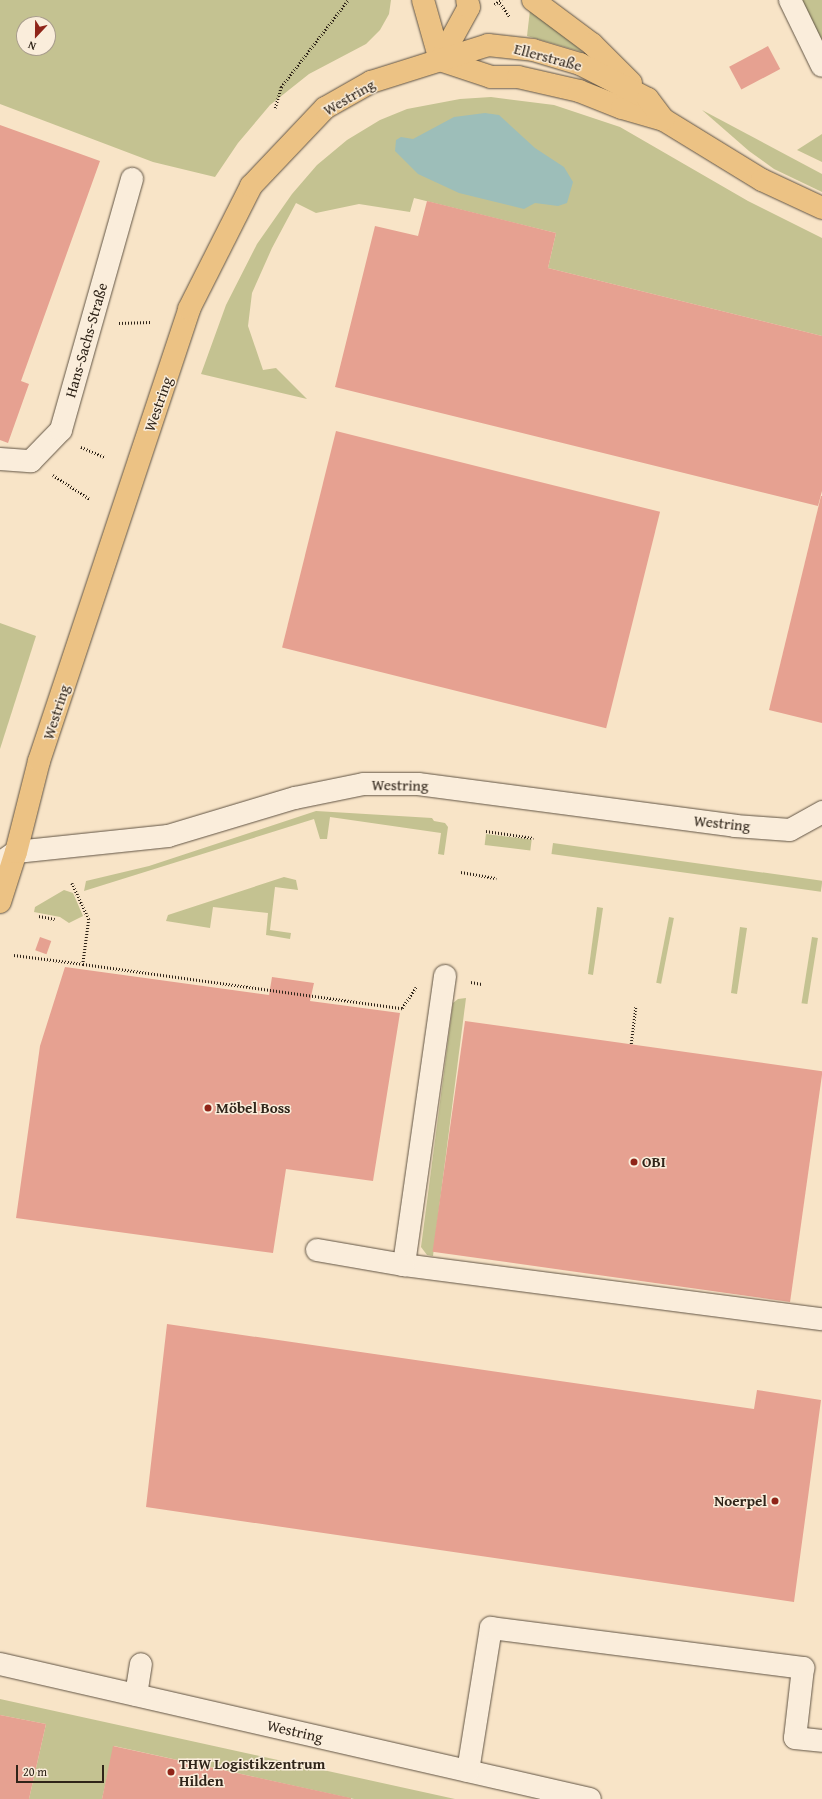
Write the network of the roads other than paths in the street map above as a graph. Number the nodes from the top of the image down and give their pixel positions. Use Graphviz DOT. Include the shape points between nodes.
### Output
graph roads {
  1 [pos="423,0"];
  2 [pos="467,0"];
  3 [pos="533,0"];
  4 [pos="790,0"];
  5 [pos="440,60"];
  6 [pos="822,66"];
  7 [pos="648,99"];
  8 [pos="664,120"];
  9 [pos="132,179"];
  10 [pos="822,208"];
  11 [pos="0,459"];
  12 [pos="822,812"];
  13 [pos="6,854"];
  14 [pos="0,902"];
  15 [pos="446,976"];
  16 [pos="317,1250"];
  17 [pos="404,1265"];
  18 [pos="822,1319"];
  19 [pos="0,1664"];
  20 [pos="141,1664"];
  21 [pos="136,1695"];
  22 [pos="822,1741"];
  23 [pos="468,1771"];
  24 [pos="590,1799"];
  1 -- 5 [label="main road"];
  2 -- 5 [label="main road" via="469,7"];
  3 -- 7 [label="main road" via="592,44"];
  4 -- 6 [label="street"];
  5 -- 7 [label="main road, Ellerstraße" via="488,45 518,47 580,64"];
  5 -- 8 [label="main road, Ellerstraße" via="491,77 518,77 579,91"];
  5 -- 13 [label="main road, Westring" via="371,82 325,108 250,186 189,309"];
  7 -- 8 [label="main road, Ellerstraße"];
  8 -- 10 [label="main road, Ellerstraße" via="762,180"];
  9 -- 11 [label="street, Hans-Sachs-Straße" via="61,430 31,461"];
  12 -- 13 [label="street, Westring" via="790,830 727,825 418,784 364,784 295,798 168,836"];
  13 -- 14 [label="main road, Westring"];
  15 -- 17 [label="street"];
  16 -- 17 [label="street"];
  17 -- 18 [label="street"];
  19 -- 21 [label="street, Westring"];
  20 -- 21 [label="street"];
  21 -- 23 [label="street, Westring"];
  22 -- 23 [label="street" via="795,1738 803,1668 491,1628"];
  23 -- 24 [label="street, Westring"];
}
